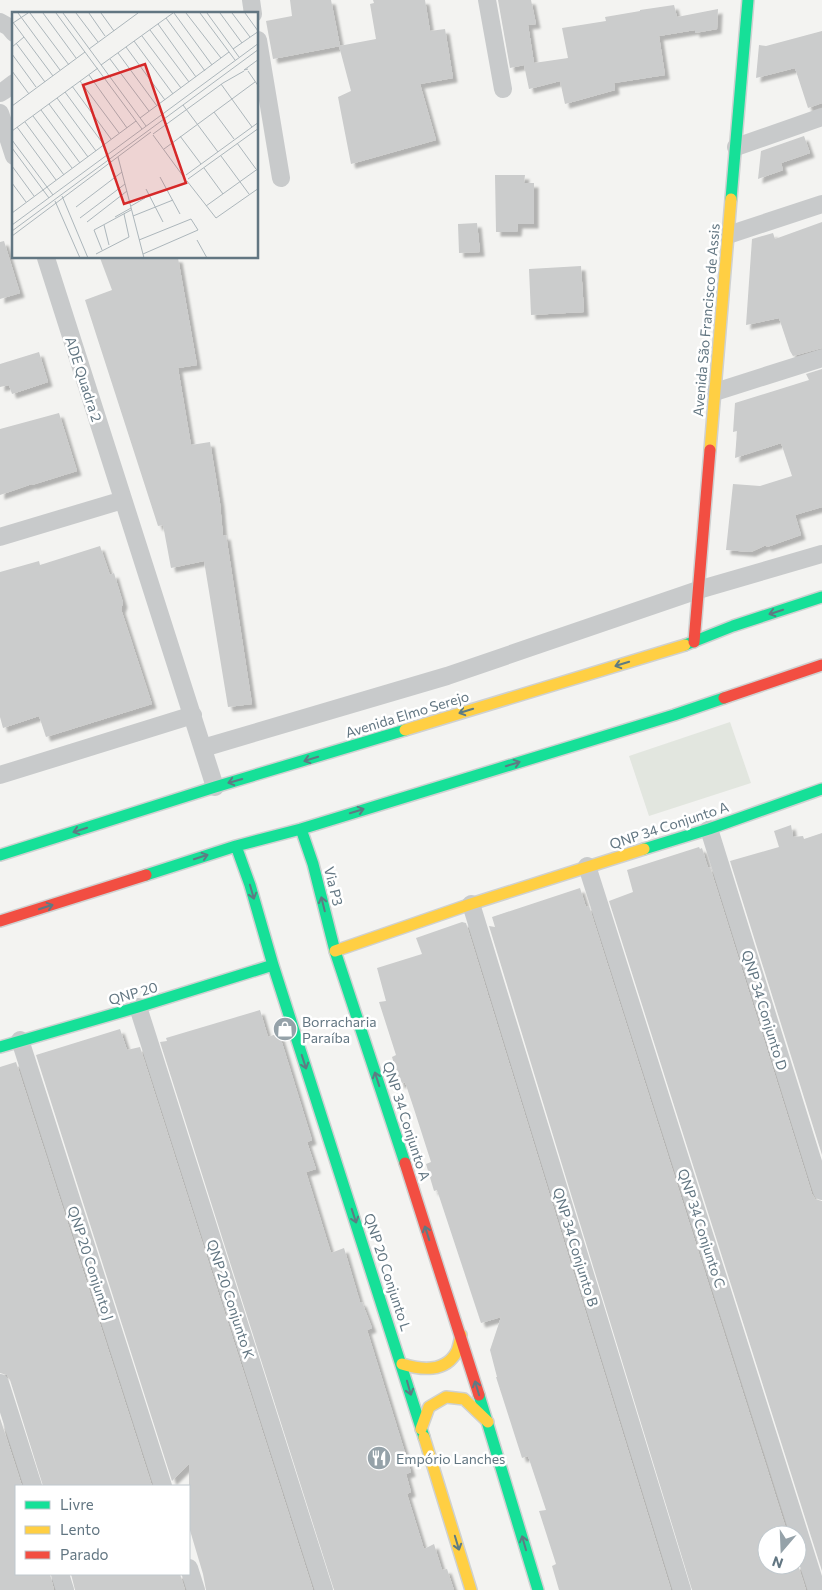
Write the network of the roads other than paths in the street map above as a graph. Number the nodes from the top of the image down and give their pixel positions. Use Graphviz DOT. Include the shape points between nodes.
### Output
graph roads {
  1 [pos="487,0"];
  2 [pos="748,0"];
  3 [pos="0,22"];
  4 [pos="12,31"];
  5 [pos="259,46"];
  6 [pos="12,84"];
  7 [pos="503,89"];
  8 [pos="0,93"];
  9 [pos="0,113"];
  10 [pos="822,117"];
  11 [pos="736,147"];
  12 [pos="12,150"];
  13 [pos="281,178"];
  14 [pos="822,204"];
  15 [pos="728,235"];
  16 [pos="46,259"];
  17 [pos="822,358"];
  18 [pos="715,392"];
  19 [pos="123,500"];
  20 [pos="0,537"];
  21 [pos="822,554"];
  22 [pos="698,590"];
  23 [pos="822,597"];
  24 [pos="694,642"];
  25 [pos="822,665"];
  26 [pos="193,715"];
  27 [pos="202,748"];
  28 [pos="0,775"];
  29 [pos="215,787"];
  30 [pos="821,792"];
  31 [pos="301,829"];
  32 [pos="709,829"];
  33 [pos="236,846"];
  34 [pos="0,855"];
  35 [pos="587,866"];
  36 [pos="470,904"];
  37 [pos="0,921"];
  38 [pos="335,951"];
  39 [pos="273,965"];
  40 [pos="138,1007"];
  41 [pos="20,1040"];
  42 [pos="0,1047"];
  43 [pos="822,1191"];
  44 [pos="461,1335"];
  45 [pos="402,1364"];
  46 [pos="0,1383"];
  47 [pos="488,1422"];
  48 [pos="421,1429"];
  49 [pos="33,1485"];
  50 [pos="163,1485"];
  51 [pos="190,1571"];
  52 [pos="60,1575"];
  53 [pos="65,1590"];
  54 [pos="196,1590"];
  55 [pos="324,1590"];
  56 [pos="471,1590"];
  57 [pos="538,1590"];
  58 [pos="682,1590"];
  59 [pos="817,1590"];
  1 -- 7 [label="street"];
  2 -- 11 [label="street, Avenida São Francisco de Assis"];
  3 -- 4 [label="street"];
  5 -- 13 [label="street"];
  6 -- 8 [label="street"];
  9 -- 12 [label="street"];
  10 -- 11 [label="street"];
  11 -- 15 [label="street, Avenida São Francisco de Assis"];
  14 -- 15 [label="street"];
  15 -- 18 [label="street, Avenida São Francisco de Assis"];
  16 -- 19 [label="street, ADE Quadra 2"];
  17 -- 18 [label="street"];
  18 -- 22 [label="street, Avenida São Francisco de Assis"];
  19 -- 20 [label="street"];
  19 -- 26 [label="street, ADE Quadra 2"];
  21 -- 22 [label="street"];
  22 -- 24 [label="street, Avenida São Francisco de Assis"];
  22 -- 27 [label="street" via="447,676"];
  23 -- 24 [label="street, Avenida Elmo Serejo, one-way"];
  24 -- 29 [label="street, Avenida Elmo Serejo, one-way"];
  31 -- 25 [label="street, one-way" via="674,715"];
  26 -- 27 [label="street, ADE Quadra 2"];
  26 -- 28 [label="street"];
  27 -- 29 [label="street, ADE Quadra 2"];
  29 -- 34 [label="street, Avenida Elmo Serejo, one-way"];
  30 -- 32 [label="street, QNP 34 Conjunto A"];
  31 -- 33 [label="street"];
  38 -- 31 [label="street, Via P3, one-way"];
  32 -- 35 [label="street, QNP 34 Conjunto A"];
  32 -- 43 [label="street, QNP 34 Conjunto D"];
  37 -- 33 [label="street, one-way"];
  33 -- 39 [label="street, one-way"];
  35 -- 36 [label="street, QNP 34 Conjunto A"];
  35 -- 59 [label="street, QNP 34 Conjunto C"];
  36 -- 38 [label="street, QNP 34 Conjunto A"];
  36 -- 58 [label="street, QNP 34 Conjunto B"];
  44 -- 38 [label="street, QNP 34 Conjunto A, one-way"];
  39 -- 40 [label="street, QNP 20"];
  39 -- 45 [label="street, QNP 20 Conjunto L, one-way"];
  40 -- 41 [label="street, QNP 20"];
  40 -- 55 [label="street, QNP 20 Conjunto K"];
  41 -- 42 [label="street, QNP 20"];
  41 -- 50 [label="street, QNP 20 Conjunto J"];
  44 -- 45 [label="street" via="457,1353 448,1363 431,1369"];
  47 -- 44 [label="street, QNP 34 Conjunto A, one-way"];
  45 -- 48 [label="street, QNP 20 Conjunto L, one-way"];
  46 -- 49 [label="street"];
  47 -- 48 [label="street" via="464,1399 446,1397 429,1407"];
  57 -- 47 [label="street, QNP 34 Conjunto A, one-way"];
  48 -- 56 [label="street, QNP 20 Conjunto L, one-way"];
  51 -- 54 [label="street"];
  52 -- 53 [label="street"];
}
